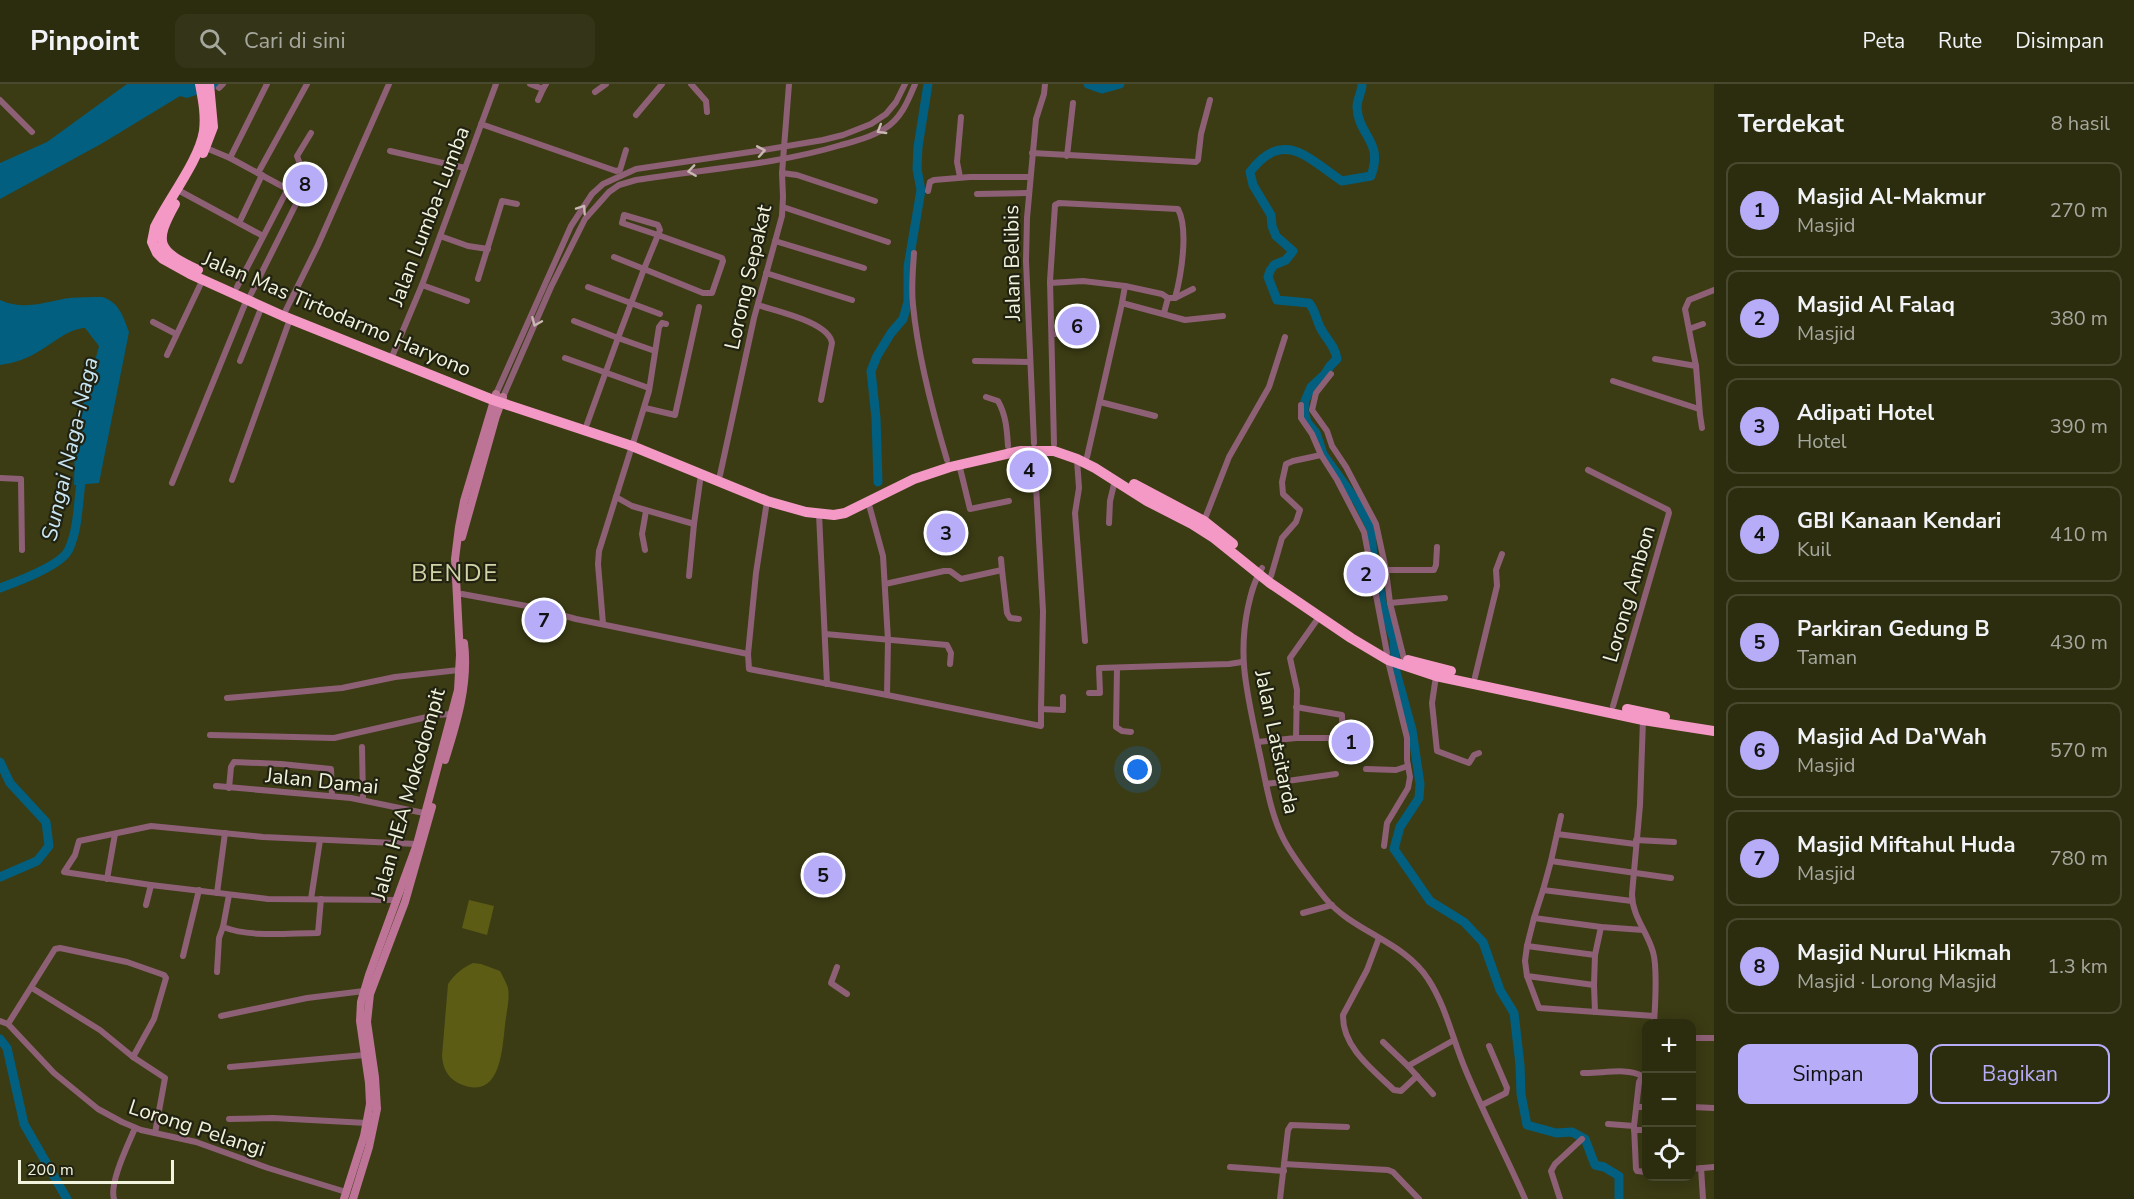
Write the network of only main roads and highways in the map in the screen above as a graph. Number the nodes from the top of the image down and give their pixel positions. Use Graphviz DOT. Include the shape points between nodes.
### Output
graph roads {
  1 [pos="200,84"];
  2 [pos="213,90"];
  3 [pos="179,190"];
  4 [pos="249,296"];
  5 [pos="286,315"];
  6 [pos="498,398"];
  7 [pos="628,442"];
  8 [pos="1034,446"];
  9 [pos="991,453"];
  10 [pos="1082,458"];
  11 [pos="746,489"];
  12 [pos="868,500"];
  13 [pos="1260,571"];
  14 [pos="1371,647"];
  15 [pos="1403,663"];
  16 [pos="1515,688"];
  17 [pos="1694,725"];
  18 [pos="1714,725"];
  19 [pos="1714,731"];
  1 -- 2 [label="highway"];
  2 -- 3 [label="highway, Jalan Mas Tirtodarmo Haryono" via="204,133"];
  2 -- 3 [label="highway, Jalan Mas Tirtodarmo Haryono" via="213,127 206,148"];
  3 -- 4 [label="highway, Jalan Mas Tirtodarmo Haryono" via="161,233 163,248"];
  3 -- 4 [label="highway, Jalan Mas Tirtodarmo Haryono" via="155,227 154,247 163,259"];
  4 -- 5 [label="highway, Jalan Mas Tirtodarmo Haryono"];
  4 -- 5 [label="highway, Jalan Mas Tirtodarmo Haryono"];
  5 -- 6 [label="highway, Jalan Mas Tirtodarmo Haryono"];
  6 -- 7 [label="highway"];
  6 -- 7 [label="highway" via="587,424"];
  7 -- 11 [label="highway"];
  7 -- 11 [label="highway" via="720,475"];
  8 -- 9 [label="highway"];
  8 -- 9 [label="highway" via="1008,446"];
  8 -- 10 [label="highway"];
  8 -- 10 [label="highway" via="1054,444"];
  9 -- 12 [label="highway" via="914,479"];
  9 -- 12 [label="highway" via="947,460 910,474"];
  10 -- 13 [label="highway"];
  10 -- 13 [label="highway" via="1204,521"];
  11 -- 12 [label="highway" via="819,507 843,507"];
  11 -- 12 [label="highway" via="768,501 819,514 845,513"];
  13 -- 14 [label="highway"];
  13 -- 14 [label="highway" via="1319,617"];
  14 -- 15 [label="highway"];
  15 -- 16 [label="highway"];
  15 -- 16 [label="highway" via="1436,676"];
  16 -- 17 [label="highway"];
  16 -- 17 [label="highway" via="1643,720"];
  17 -- 18 [label="highway"];
  17 -- 19 [label="highway"];
}
